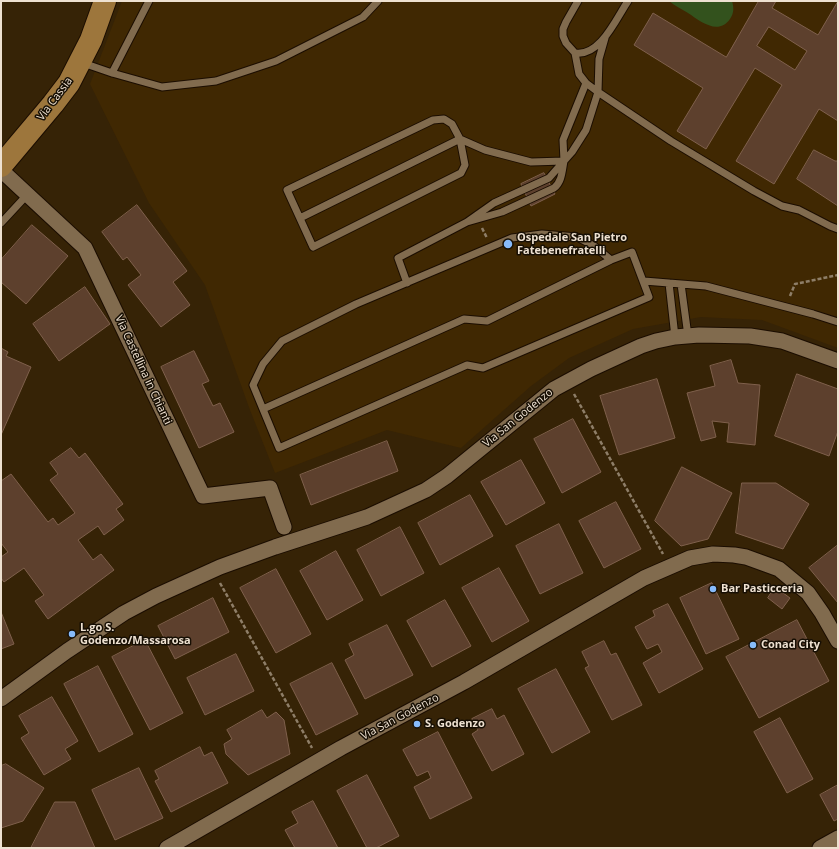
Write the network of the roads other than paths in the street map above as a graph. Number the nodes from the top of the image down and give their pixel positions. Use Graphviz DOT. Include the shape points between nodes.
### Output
graph roads {
  1 [pos="105,1"];
  2 [pos="149,1"];
  3 [pos="378,1"];
  4 [pos="578,1"];
  5 [pos="628,1"];
  6 [pos="605,38"];
  7 [pos="574,53"];
  8 [pos="80,62"];
  9 [pos="112,73"];
  10 [pos="586,83"];
  11 [pos="598,92"];
  12 [pos="460,139"];
  13 [pos="564,161"];
  14 [pos="1,166"];
  15 [pos="1,170"];
  16 [pos="27,195"];
  17 [pos="300,218"];
  18 [pos="467,222"];
  19 [pos="1,223"];
  20 [pos="838,229"];
  21 [pos="611,260"];
  22 [pos="644,281"];
  23 [pos="407,283"];
  24 [pos="668,283"];
  25 [pos="681,284"];
  26 [pos="838,322"];
  27 [pos="682,336"];
  28 [pos="838,360"];
  29 [pos="263,409"];
  30 [pos="284,528"];
  31 [pos="838,641"];
  32 [pos="1,699"];
  33 [pos="838,838"];
  34 [pos="167,848"];
  35 [pos="820,848"];
  1 -- 8 [label="main road, Via Cassia"];
  2 -- 9 [label="lane"];
  3 -- 9 [label="lane" via="363,17 276,61 216,81 162,87"];
  4 -- 7 [label="lane" via="563,29 566,43"];
  5 -- 6 [label="lane"];
  6 -- 7 [label="lane" via="592,50 582,54"];
  6 -- 11 [label="lane" via="600,59"];
  7 -- 10 [label="lane" via="579,74"];
  8 -- 9 [label="lane"];
  8 -- 14 [label="main road, Via Cassia" via="61,94"];
  10 -- 11 [label="lane"];
  10 -- 13 [label="lane" via="564,140"];
  11 -- 13 [label="lane" via="586,130"];
  11 -- 20 [label="lane" via="671,141 754,191 782,206 799,210"];
  12 -- 13 [label="lane" via="484,150 531,162"];
  12 -- 17 [label="lane"];
  12 -- 17 [label="lane" via="452,124 444,119 433,120 287,190"];
  12 -- 17 [label="lane" via="465,165 461,173 313,247"];
  13 -- 18 [label="lane" via="549,178 494,203"];
  13 -- 18 [label="lane" via="561,177 554,188 502,212"];
  15 -- 16 [label="street, Via Castellina in Chianti"];
  16 -- 19 [label="lane"];
  16 -- 30 [label="street, Via Castellina in Chianti" via="85,248 203,496 270,488"];
  18 -- 23 [label="lane" via="398,258"];
  21 -- 22 [label="lane" via="632,252"];
  21 -- 23 [label="lane" via="594,246 577,237 542,234 512,238"];
  21 -- 29 [label="lane" via="487,321 464,319"];
  22 -- 24 [label="lane"];
  22 -- 29 [label="lane" via="649,296 483,368 467,365 279,448"];
  23 -- 29 [label="lane" via="356,304 282,341 263,364 253,385"];
  24 -- 25 [label="lane"];
  24 -- 27 [label="lane"];
  25 -- 26 [label="lane" via="706,286"];
  25 -- 27 [label="lane"];
  27 -- 28 [label="street, Via San Godenzo" via="765,337"];
  27 -- 32 [label="street, Via San Godenzo" via="641,346 554,389 447,476 426,490 353,522 290,541 213,571 124,613"];
  31 -- 34 [label="street, Via San Godenzo" via="808,593 778,569 740,556 713,554 690,558 644,578"];
  33 -- 35 [label="street"];
}
